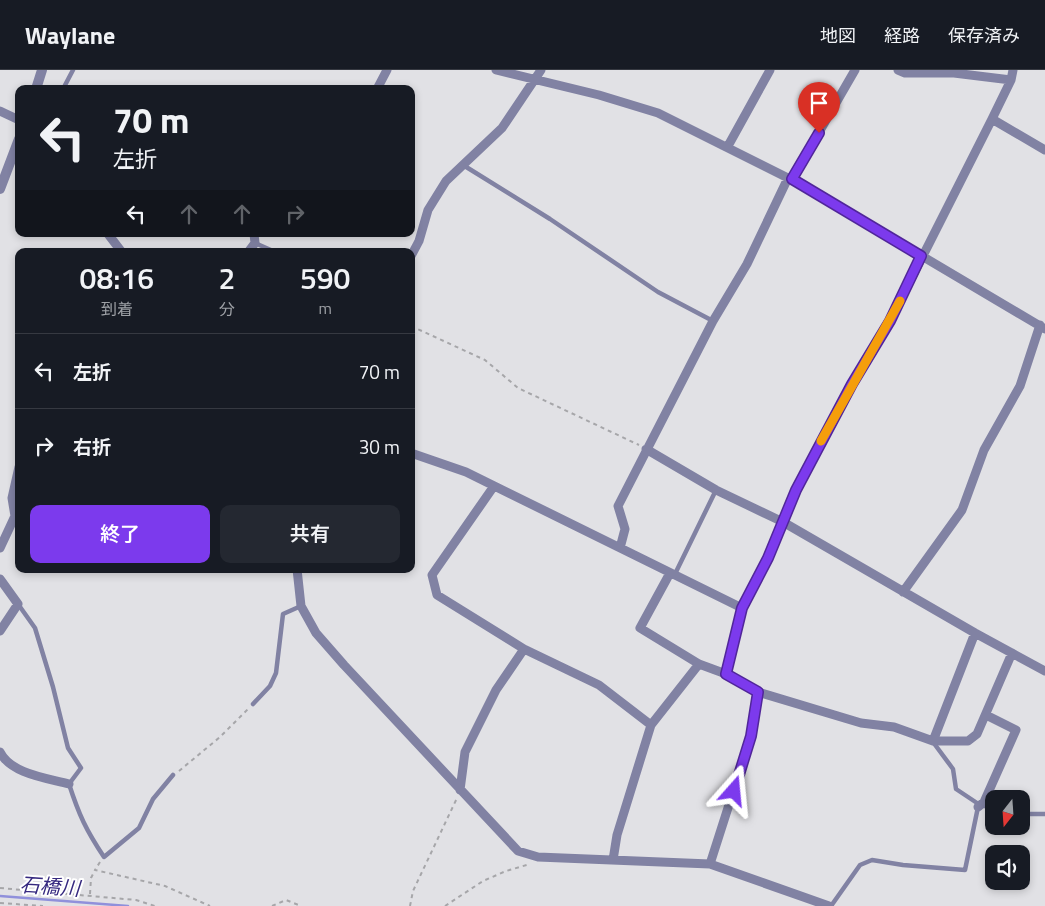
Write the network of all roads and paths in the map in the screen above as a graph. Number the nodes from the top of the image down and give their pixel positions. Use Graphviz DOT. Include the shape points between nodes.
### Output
graph roads {
  1 [pos="42,70"];
  2 [pos="73,70"];
  3 [pos="387,70"];
  4 [pos="496,70"];
  5 [pos="541,70"];
  6 [pos="770,70"];
  7 [pos="855,70"];
  8 [pos="898,70"];
  9 [pos="1013,70"];
  10 [pos="536,80"];
  11 [pos="1011,80"];
  12 [pos="37,85"];
  13 [pos="65,85"];
  14 [pos="379,85"];
  15 [pos="0,111"];
  16 [pos="15,118"];
  17 [pos="992,119"];
  18 [pos="728,146"];
  19 [pos="15,150"];
  20 [pos="1045,150"];
  21 [pos="463,165"];
  22 [pos="790,178"];
  23 [pos="0,189"];
  24 [pos="110,237"];
  25 [pos="255,238"];
  26 [pos="119,248"];
  27 [pos="269,248"];
  28 [pos="415,248"];
  29 [pos="921,256"];
  30 [pos="713,321"];
  31 [pos="1042,327"];
  32 [pos="415,328"];
  33 [pos="646,448"];
  34 [pos="415,455"];
  35 [pos="15,484"];
  36 [pos="494,486"];
  37 [pos="716,490"];
  38 [pos="15,516"];
  39 [pos="15,516"];
  40 [pos="784,522"];
  41 [pos="0,548"];
  42 [pos="620,548"];
  43 [pos="297,573"];
  44 [pos="672,574"];
  45 [pos="0,579"];
  46 [pos="903,592"];
  47 [pos="18,604"];
  48 [pos="301,606"];
  49 [pos="742,608"];
  50 [pos="0,631"];
  51 [pos="975,633"];
  52 [pos="524,648"];
  53 [pos="1012,653"];
  54 [pos="699,664"];
  55 [pos="1045,671"];
  56 [pos="726,674"];
  57 [pos="758,692"];
  58 [pos="253,704"];
  59 [pos="986,715"];
  60 [pos="651,724"];
  61 [pos="933,741"];
  62 [pos="0,752"];
  63 [pos="173,775"];
  64 [pos="69,784"];
  65 [pos="460,790"];
  66 [pos="979,806"];
  67 [pos="985,807"];
  68 [pos="1030,814"];
  69 [pos="1045,814"];
  70 [pos="104,857"];
  71 [pos="538,857"];
  72 [pos="613,860"];
  73 [pos="710,864"];
  74 [pos="95,870"];
  75 [pos="0,888"];
  76 [pos="90,894"];
  77 [pos="0,903"];
  78 [pos="43,906"];
  79 [pos="155,906"];
  80 [pos="210,906"];
  81 [pos="272,906"];
  82 [pos="301,906"];
  83 [pos="410,906"];
  84 [pos="445,906"];
  85 [pos="830,906"];
  1 -- 12 [label="street"];
  2 -- 13 [label="lane"];
  3 -- 14 [label="street"];
  4 -- 10 [label="street"];
  5 -- 10 [label="street"];
  6 -- 18 [label="street"];
  7 -- 22 [label="street"];
  8 -- 11 [label="street"];
  9 -- 11 [label="street"];
  10 -- 18 [label="street" via="658,113"];
  10 -- 21 [label="street" via="502,128"];
  11 -- 17 [label="street"];
  15 -- 16 [label="street"];
  17 -- 20 [label="street"];
  17 -- 29 [label="street"];
  18 -- 22 [label="street"];
  19 -- 23 [label="street"];
  21 -- 28 [label="street" via="446,182 428,210"];
  21 -- 30 [label="lane" via="658,292"];
  22 -- 29 [label="street"];
  22 -- 30 [label="street" via="747,264"];
  24 -- 26 [label="street"];
  25 -- 27 [label="lane"];
  29 -- 31 [label="street"];
  29 -- 40 [label="street" via="890,321 852,384 796,490"];
  30 -- 33 [label="street"];
  31 -- 46 [label="street" via="1020,386 984,450 962,510"];
  32 -- 33 [label="path" via="485,360 518,388"];
  33 -- 37 [label="street"];
  33 -- 42 [label="street" via="618,506 625,530"];
  34 -- 36 [label="street" via="466,472"];
  35 -- 39 [label="street" via="12,498"];
  36 -- 42 [label="street"];
  36 -- 52 [label="street" via="432,575 437,595"];
  37 -- 40 [label="street"];
  37 -- 44 [label="lane"];
  38 -- 41 [label="street"];
  40 -- 46 [label="street"];
  40 -- 49 [label="street"];
  42 -- 44 [label="street"];
  43 -- 48 [label="street"];
  44 -- 49 [label="street"];
  44 -- 54 [label="street" via="640,628"];
  45 -- 47 [label="street"];
  46 -- 51 [label="street"];
  47 -- 50 [label="street"];
  47 -- 64 [label="lane" via="35,628 68,748 81,768"];
  48 -- 58 [label="lane" via="283,614 276,673 270,686"];
  48 -- 65 [label="street" via="316,633"];
  49 -- 56 [label="street"];
  51 -- 53 [label="street"];
  51 -- 61 [label="street"];
  52 -- 60 [label="street" via="599,685"];
  52 -- 65 [label="street" via="496,690 465,752"];
  53 -- 55 [label="street"];
  53 -- 59 [label="street"];
  54 -- 56 [label="street"];
  54 -- 60 [label="street"];
  56 -- 57 [label="street"];
  57 -- 61 [label="street" via="861,723 894,727"];
  57 -- 73 [label="street" via="751,736"];
  58 -- 63 [label="path" via="220,737"];
  59 -- 61 [label="street" via="977,734 968,741"];
  59 -- 66 [label="street" via="1016,730 984,802"];
  60 -- 72 [label="street"];
  61 -- 66 [label="lane" via="953,769 956,789"];
  62 -- 64 [label="street" via="3,758 24,772"];
  63 -- 70 [label="lane" via="153,799 139,828"];
  64 -- 70 [label="lane" via="84,827"];
  65 -- 71 [label="street" via="518,851"];
  65 -- 83 [label="path" via="413,891"];
  66 -- 67 [label="lane"];
  66 -- 85 [label="lane" via="965,870 872,860 860,865"];
  68 -- 69 [label="lane"];
  70 -- 74 [label="path"];
  71 -- 72 [label="street"];
  71 -- 84 [label="path" via="530,864 483,881"];
  72 -- 73 [label="street"];
  73 -- 85 [label="street"];
  74 -- 76 [label="path"];
  74 -- 80 [label="path" via="165,886"];
  75 -- 76 [label="path"];
  76 -- 79 [label="path"];
  77 -- 78 [label="path"];
  81 -- 82 [label="path" via="286,900"];
}
